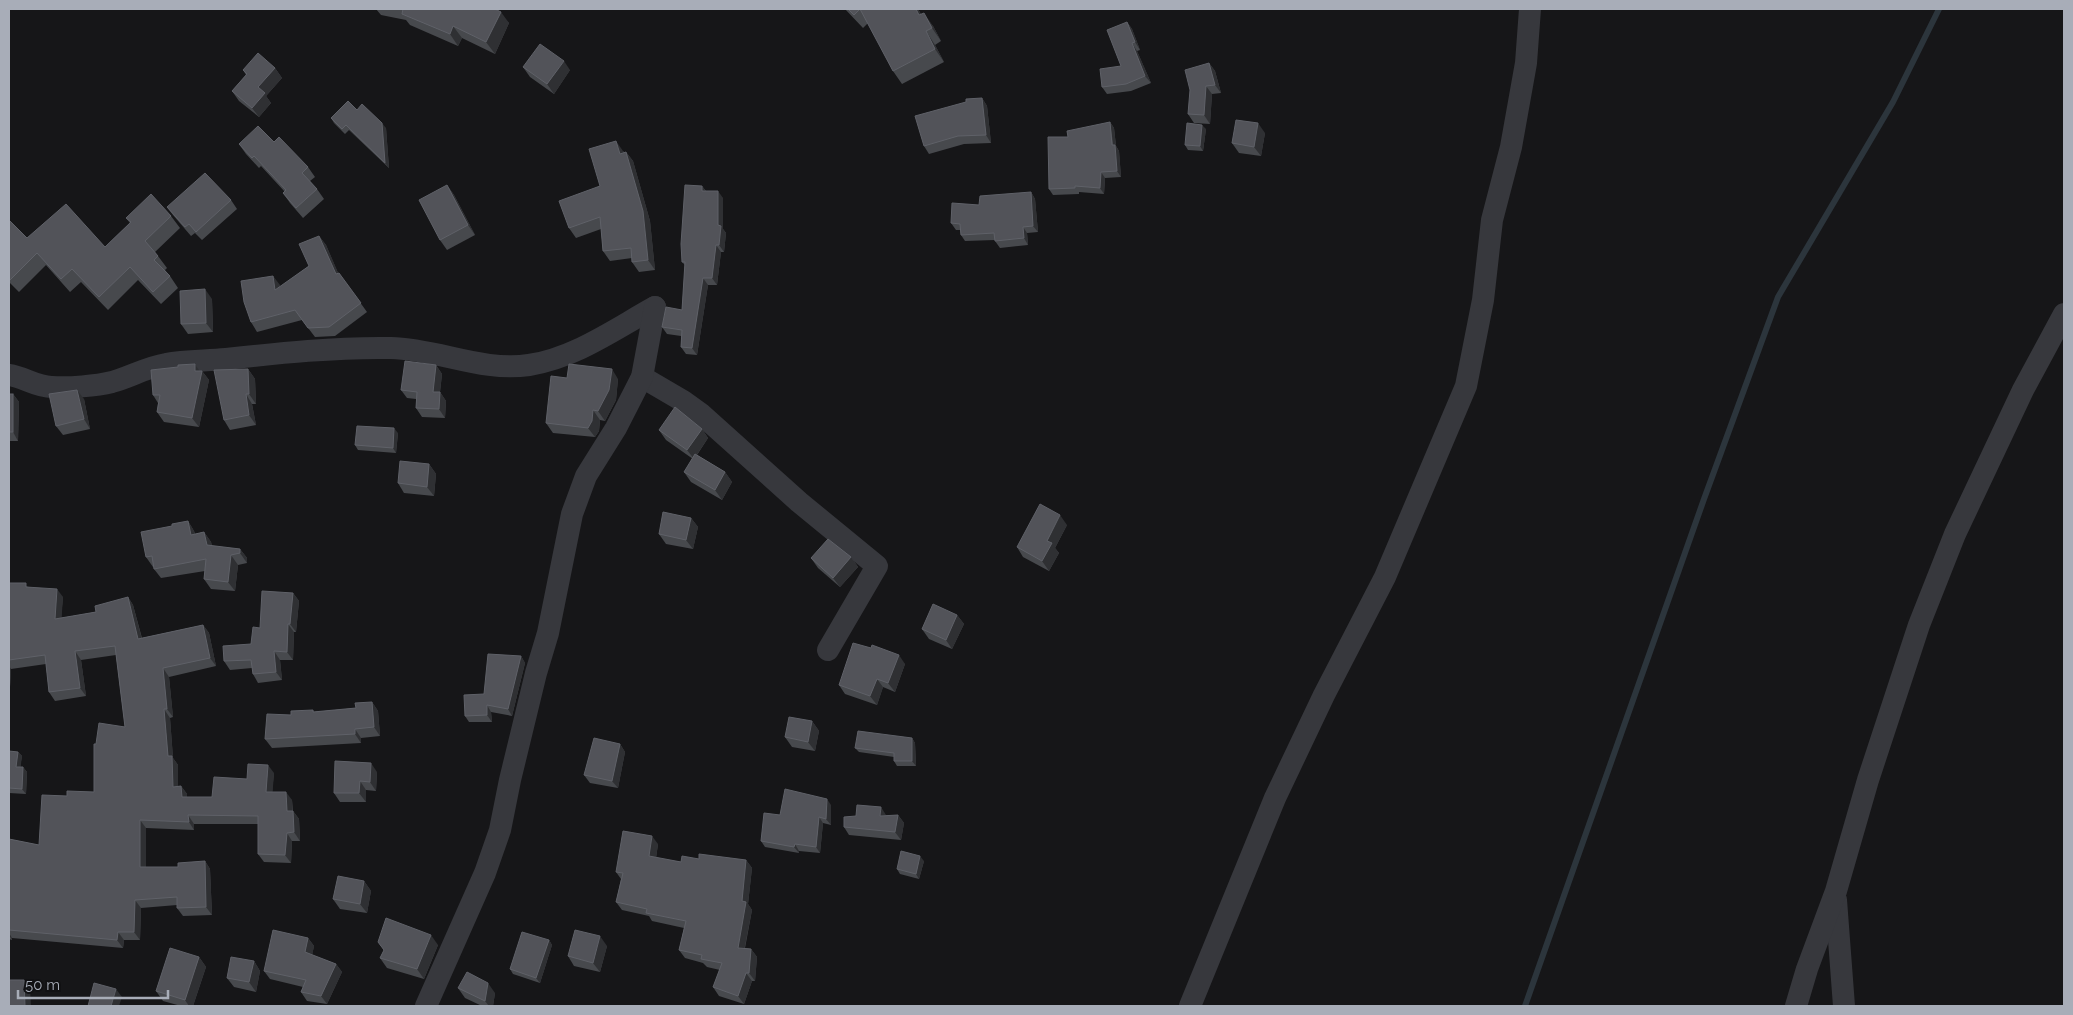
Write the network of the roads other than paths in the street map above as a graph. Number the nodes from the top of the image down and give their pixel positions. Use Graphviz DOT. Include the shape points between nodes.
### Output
graph roads {
  1 [pos="1530,9"];
  2 [pos="2064,314"];
  3 [pos="9,375"];
  4 [pos="642,377"];
  5 [pos="828,650"];
  6 [pos="1836,891"];
  7 [pos="426,1006"];
  8 [pos="1190,1006"];
  9 [pos="1796,1006"];
  10 [pos="1844,1006"];
  1 -- 8 [label="street" via="1526,63 1492,220 1483,300 1466,386 1385,577 1324,695 1276,798"];
  2 -- 6 [label="street" via="2023,390 1955,534 1919,625 1868,780"];
  3 -- 4 [label="street" via="53,387 110,382 167,364 279,353 391,348 513,367 557,358 586,346 655,307"];
  4 -- 5 [label="street" via="701,414 799,502 877,566"];
  4 -- 7 [label="street" via="586,476 572,514 554,606 500,830 485,873"];
  6 -- 9 [label="street"];
  6 -- 10 [label="street"];
}
